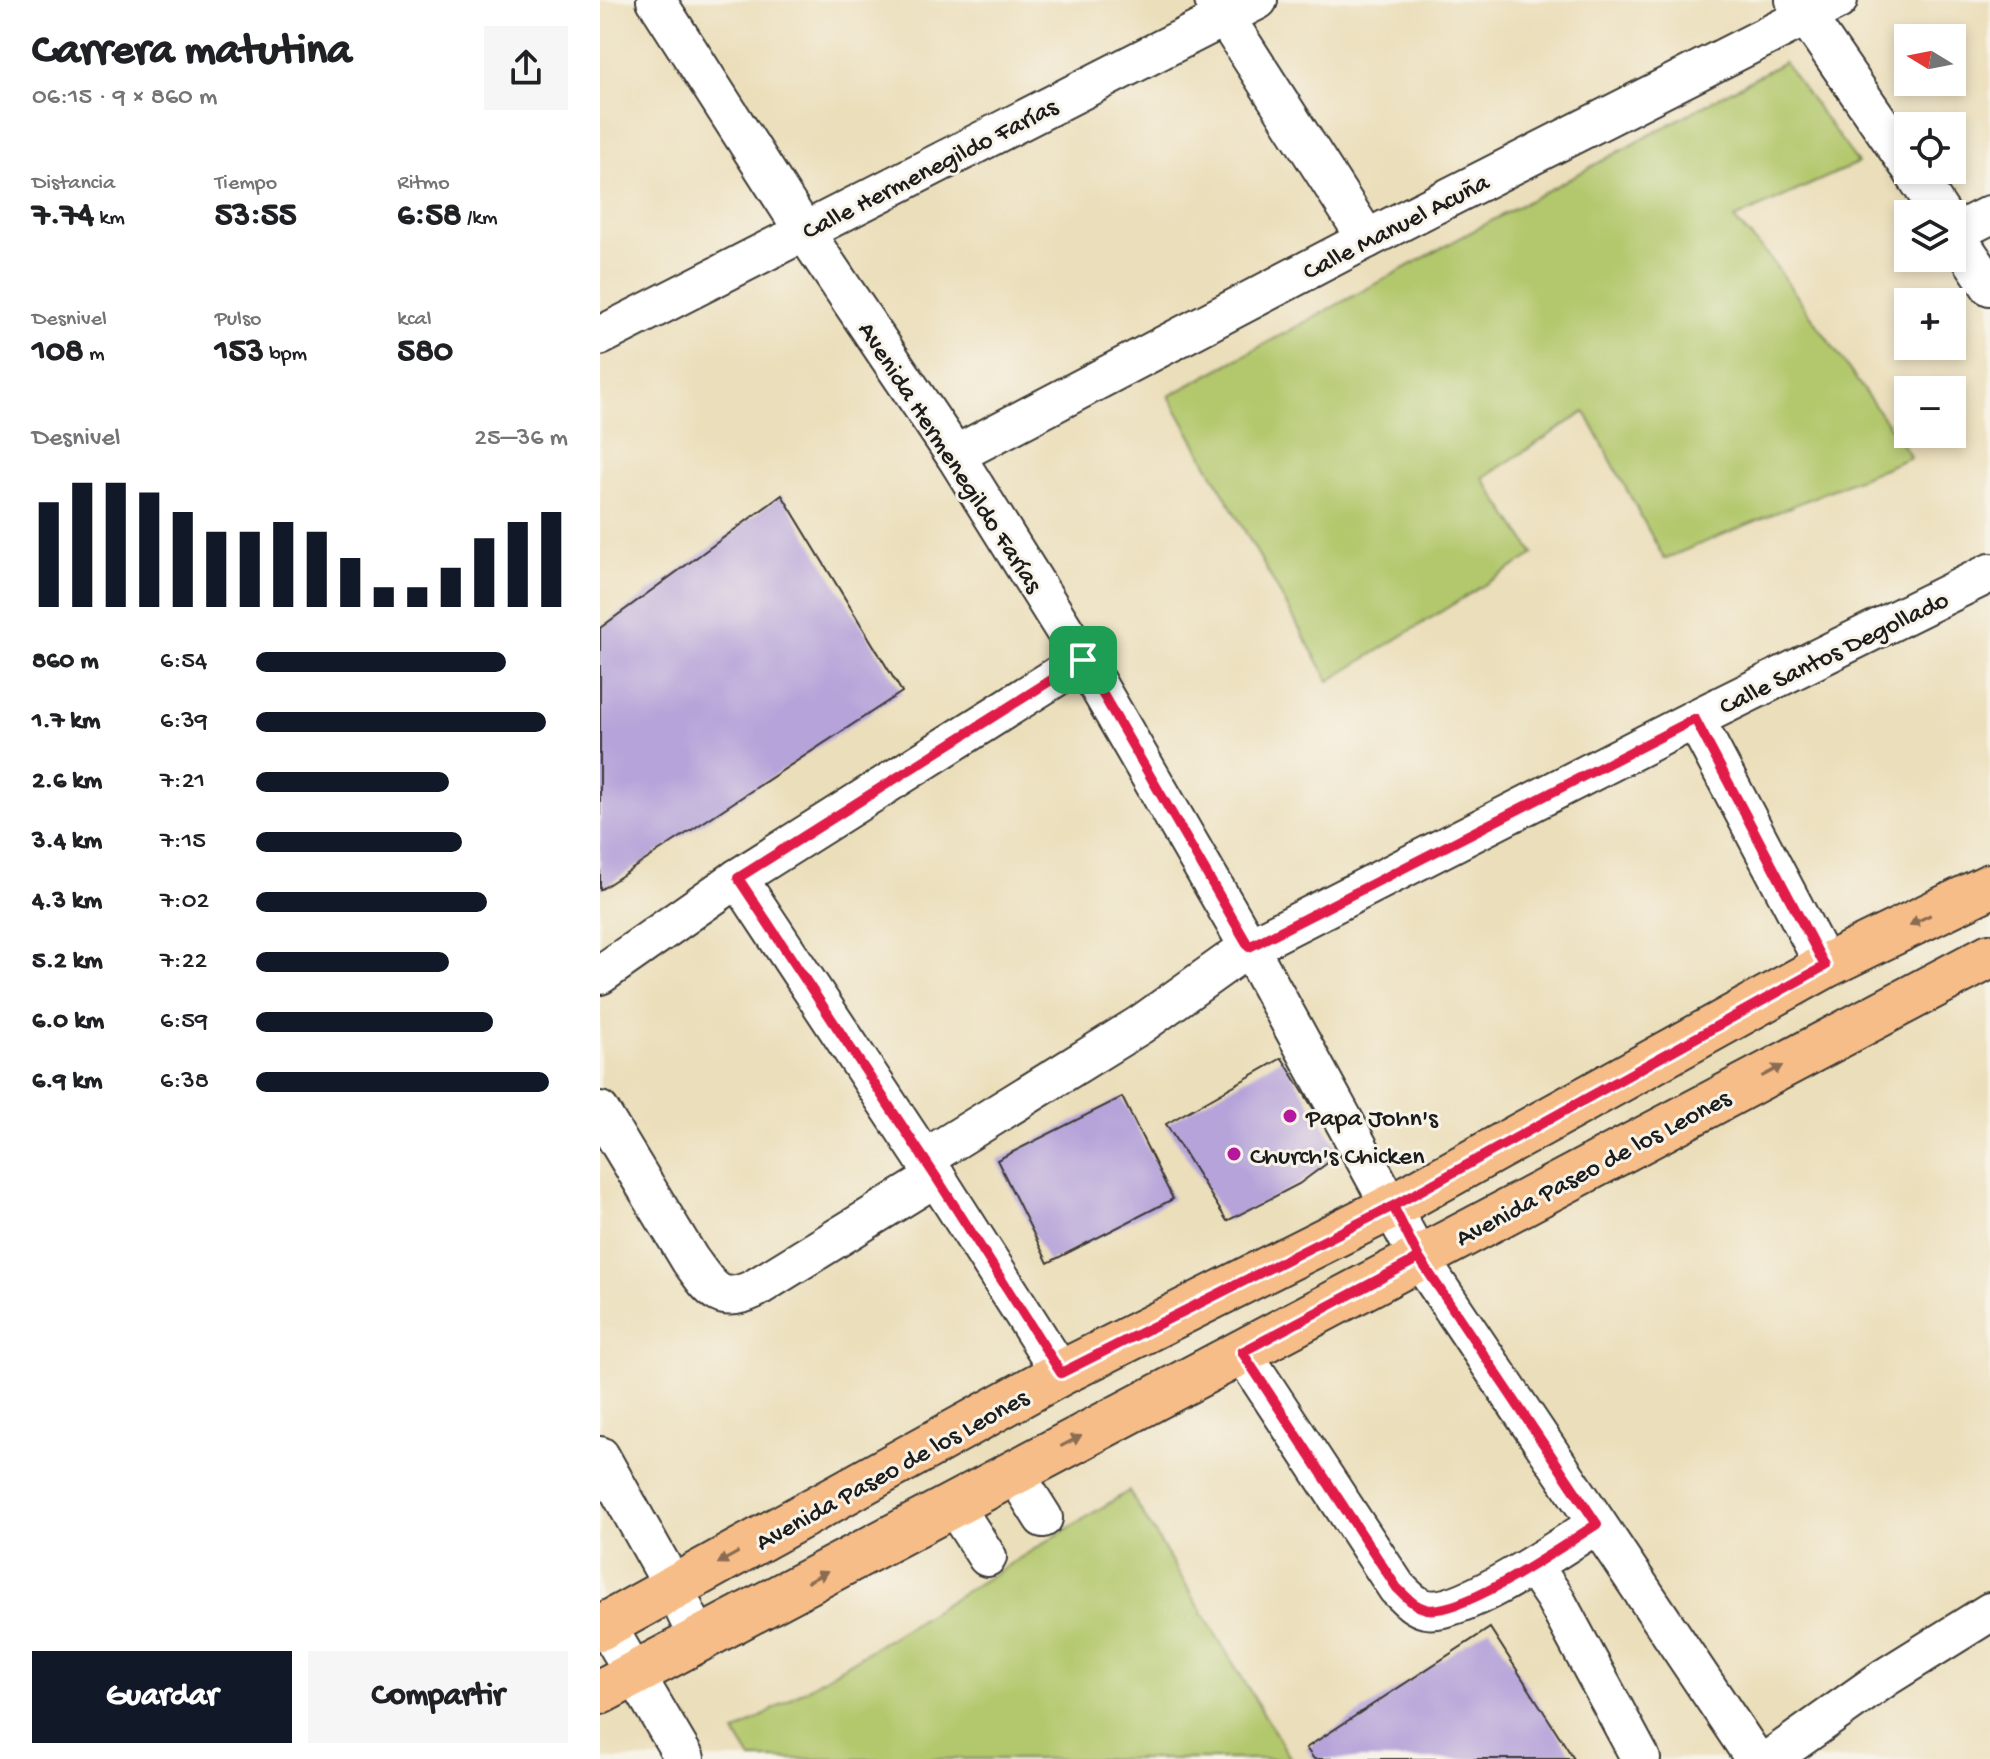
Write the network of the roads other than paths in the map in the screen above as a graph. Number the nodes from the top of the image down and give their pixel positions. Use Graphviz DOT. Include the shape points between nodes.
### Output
graph roads {
  1 [pos="656,0"];
  2 [pos="1813,5"];
  3 [pos="1233,6"];
  4 [pos="1894,141"];
  5 [pos="1990,215"];
  6 [pos="1966,221"];
  7 [pos="804,231"];
  8 [pos="1367,239"];
  9 [pos="1966,251"];
  10 [pos="1990,286"];
  11 [pos="600,336"];
  12 [pos="955,455"];
  13 [pos="1990,573"];
  14 [pos="1083,660"];
  15 [pos="1695,719"];
  16 [pos="738,878"];
  17 [pos="1990,886"];
  18 [pos="1249,947"];
  19 [pos="1990,956"];
  20 [pos="1825,966"];
  21 [pos="600,975"];
  22 [pos="600,1111"];
  23 [pos="930,1168"];
  24 [pos="1393,1206"];
  25 [pos="1419,1258"];
  26 [pos="1242,1352"];
  27 [pos="1061,1373"];
  28 [pos="600,1456"];
  29 [pos="1014,1472"];
  30 [pos="953,1504"];
  31 [pos="1043,1518"];
  32 [pos="1597,1524"];
  33 [pos="987,1557"];
  34 [pos="1533,1566"];
  35 [pos="674,1588"];
  36 [pos="1990,1612"];
  37 [pos="603,1626"];
  38 [pos="699,1640"];
  39 [pos="618,1683"];
  40 [pos="685,1759"];
  41 [pos="1641,1759"];
  42 [pos="1755,1759"];
  43 [pos="1770,1759"];
  1 -- 7 [label="street, Avenida Hermenegildo Farías"];
  2 -- 4 [label="street"];
  2 -- 8 [label="street, Calle Manuel Acuña"];
  3 -- 7 [label="street, Calle Hermenegildo Farías"];
  3 -- 8 [label="street"];
  5 -- 6 [label="street"];
  7 -- 11 [label="street, Calle Hermenegildo Farías"];
  7 -- 12 [label="street, Avenida Hermenegildo Farías"];
  8 -- 12 [label="street, Calle Manuel Acuña"];
  9 -- 10 [label="street"];
  12 -- 14 [label="street, Avenida Hermenegildo Farías"];
  13 -- 15 [label="street, Calle Santos Degollado"];
  14 -- 16 [label="street"];
  14 -- 18 [label="street, Avenida Hermenegildo Farías"];
  15 -- 18 [label="street, Calle Santos Degollado"];
  15 -- 20 [label="street"];
  16 -- 21 [label="street"];
  16 -- 23 [label="street"];
  17 -- 20 [label="main road, Avenida Paseo de los Leones, one-way"];
  18 -- 23 [label="street, Calle Santos Degollado"];
  18 -- 24 [label="street, Avenida Hermenegildo Farías"];
  25 -- 19 [label="main road, Avenida Paseo de los Leones, one-way"];
  20 -- 24 [label="main road, Avenida Paseo de los Leones"];
  22 -- 23 [label="street, Calle Santos Degollado" via="690,1260 722,1295 737,1297 754,1289"];
  23 -- 27 [label="street"];
  24 -- 25 [label="street, Avenida Hermenegildo Farías"];
  24 -- 27 [label="main road, Avenida Paseo de los Leones"];
  25 -- 26 [label="main road, Avenida Paseo de los Leones"];
  25 -- 32 [label="street, Avenida Hermenegildo Farías"];
  29 -- 26 [label="main road, Avenida Paseo de los Leones, one-way"];
  26 -- 34 [label="street" via="1397,1588 1414,1604 1429,1610 1452,1607"];
  27 -- 35 [label="main road, Avenida Paseo de los Leones, one-way"];
  28 -- 35 [label="street"];
  29 -- 30 [label="main road, Avenida Paseo de los Leones"];
  29 -- 31 [label="street"];
  30 -- 33 [label="street"];
  38 -- 30 [label="main road, Avenida Paseo de los Leones, one-way"];
  32 -- 34 [label="street"];
  32 -- 42 [label="street, Avenida Hermenegildo Farías"];
  34 -- 41 [label="street"];
  35 -- 37 [label="main road, Avenida Paseo de los Leones"];
  35 -- 38 [label="street"];
  36 -- 43 [label="street"];
  37 -- 39 [label="street"];
  38 -- 39 [label="main road, Avenida Paseo de los Leones"];
  39 -- 40 [label="street"];
}
